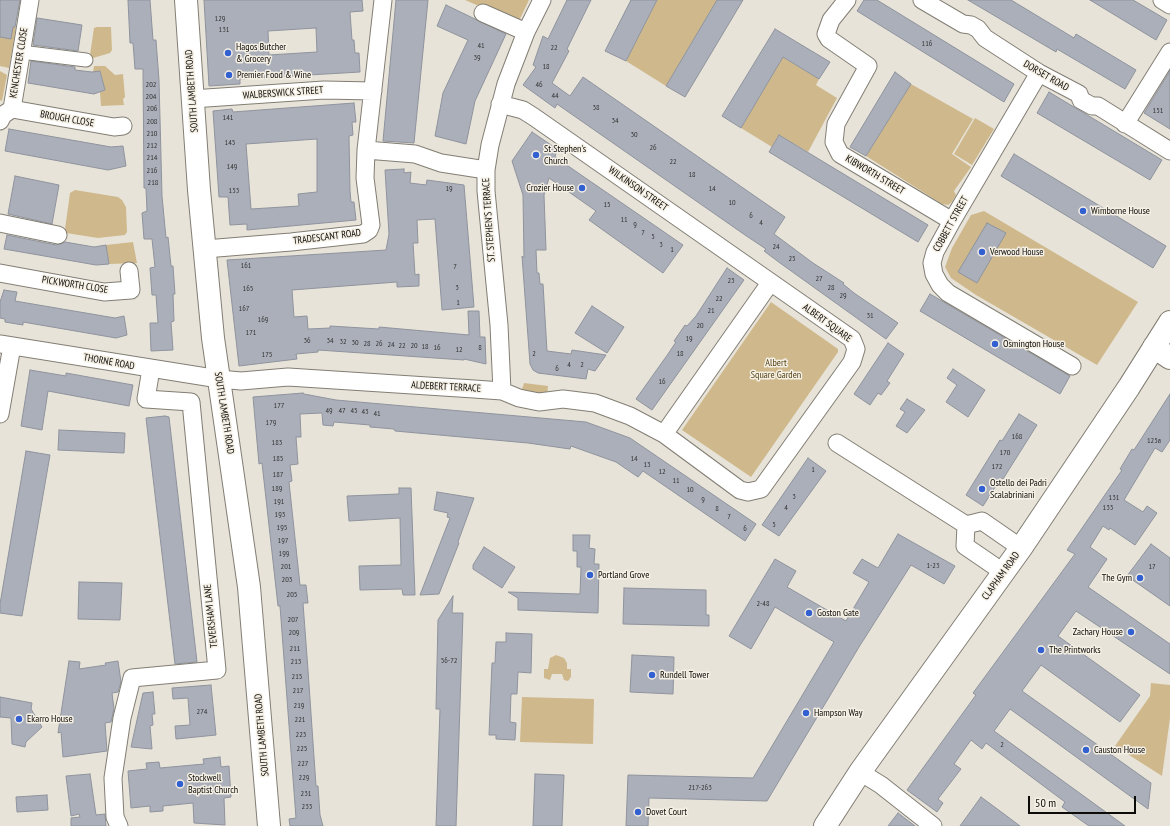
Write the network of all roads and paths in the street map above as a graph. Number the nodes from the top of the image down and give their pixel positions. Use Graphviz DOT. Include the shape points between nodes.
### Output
graph roads {
  1 [pos="30,0"];
  2 [pos="186,0"];
  3 [pos="383,0"];
  4 [pos="542,0"];
  5 [pos="847,0"];
  6 [pos="922,0"];
  7 [pos="1162,0"];
  8 [pos="1170,5"];
  9 [pos="483,13"];
  10 [pos="526,32"];
  11 [pos="21,52"];
  12 [pos="1170,52"];
  13 [pos="86,60"];
  14 [pos="1039,73"];
  15 [pos="373,91"];
  16 [pos="192,99"];
  17 [pos="500,104"];
  18 [pos="6,115"];
  19 [pos="1125,124"];
  20 [pos="123,126"];
  21 [pos="366,150"];
  22 [pos="1170,151"];
  23 [pos="486,170"];
  24 [pos="952,221"];
  25 [pos="0,223"];
  26 [pos="58,235"];
  27 [pos="205,248"];
  28 [pos="130,271"];
  29 [pos="0,273"];
  30 [pos="770,283"];
  31 [pos="1170,322"];
  32 [pos="6,345"];
  33 [pos="1162,352"];
  34 [pos="1072,366"];
  35 [pos="151,369"];
  36 [pos="218,379"];
  37 [pos="502,391"];
  38 [pos="0,414"];
  39 [pos="664,434"];
  40 [pos="837,443"];
  41 [pos="966,525"];
  42 [pos="1021,548"];
  43 [pos="1003,572"];
  44 [pos="860,772"];
  45 [pos="119,826"];
  46 [pos="269,826"];
  47 [pos="825,826"];
  48 [pos="933,826"];
  1 -- 11 [label="street, KENCHESTER CLOSE"];
  2 -- 16 [label="highway, SOUTH LAMBETH ROAD"];
  3 -- 15 [label="street, TRADESCANT ROAD"];
  4 -- 10 [label="street, ST. STEPHEN'S TERRACE"];
  5 -- 24 [label="street, KIBWORTH STREET" via="831,20 826,34 829,39 868,66 836,124 834,142 840,154"];
  6 -- 14 [label="street, DORSET ROAD" via="963,24 978,29 985,38"];
  7 -- 8 [label="street"];
  9 -- 10 [label="street"];
  10 -- 17 [label="street, ST. STEPHEN'S TERRACE"];
  11 -- 13 [label="street"];
  11 -- 18 [label="street, KENCHESTER CLOSE"];
  12 -- 19 [label="street"];
  14 -- 19 [label="street, DORSET ROAD" via="1079,94 1081,100 1098,106"];
  14 -- 24 [label="street, COBBETT STREET"];
  15 -- 16 [label="street, WALBERSWICK STREET" via="324,90"];
  15 -- 21 [label="street, TRADESCANT ROAD"];
  16 -- 27 [label="highway, SOUTH LAMBETH ROAD"];
  17 -- 23 [label="street, ST. STEPHEN'S TERRACE"];
  17 -- 30 [label="street, WILKINSON STREET" via="523,110 534,117"];
  18 -- 20 [label="street, BROUGH CLOSE"];
  19 -- 22 [label="street, DORSET ROAD"];
  21 -- 23 [label="street" via="415,154 441,163"];
  21 -- 27 [label="street, TRADESCANT ROAD" via="365,178 371,225 363,234"];
  23 -- 37 [label="street, ST. STEPHEN'S TERRACE"];
  24 -- 34 [label="street, COBBETT STREET" via="935,252 932,263 940,285"];
  25 -- 26 [label="street"];
  27 -- 36 [label="highway, SOUTH LAMBETH ROAD"];
  28 -- 29 [label="street, PICKWORTH CLOSE" via="131,290 104,292"];
  30 -- 39 [label="street"];
  30 -- 39 [label="street, ALBERT SQUARE" via="852,339 855,344 852,362 809,424 766,484 761,489 748,492 740,490"];
  31 -- 33 [label="highway, CLAPHAM ROAD"];
  32 -- 35 [label="street, THORNE ROAD"];
  32 -- 38 [label="street"];
  33 -- 42 [label="highway, CLAPHAM ROAD"];
  35 -- 36 [label="street, THORNE ROAD"];
  35 -- 45 [label="street, TEVERSHAM LANE" via="146,399 192,402 217,670 132,678 122,718 113,778 115,817"];
  36 -- 37 [label="street, ALDEBERT TERRACE" via="241,381 288,377"];
  36 -- 46 [label="highway, SOUTH LAMBETH ROAD" via="249,587"];
  37 -- 39 [label="street, ALDEBERT TERRACE" via="540,402 563,399 595,403 630,416"];
  40 -- 41 [label="street"];
  41 -- 42 [label="street" via="982,522"];
  41 -- 43 [label="street" via="965,546"];
  42 -- 43 [label="highway, CLAPHAM ROAD"];
  43 -- 44 [label="highway, CLAPHAM ROAD"];
  44 -- 47 [label="highway, CLAPHAM ROAD"];
  44 -- 48 [label="street" via="881,785"];
}
